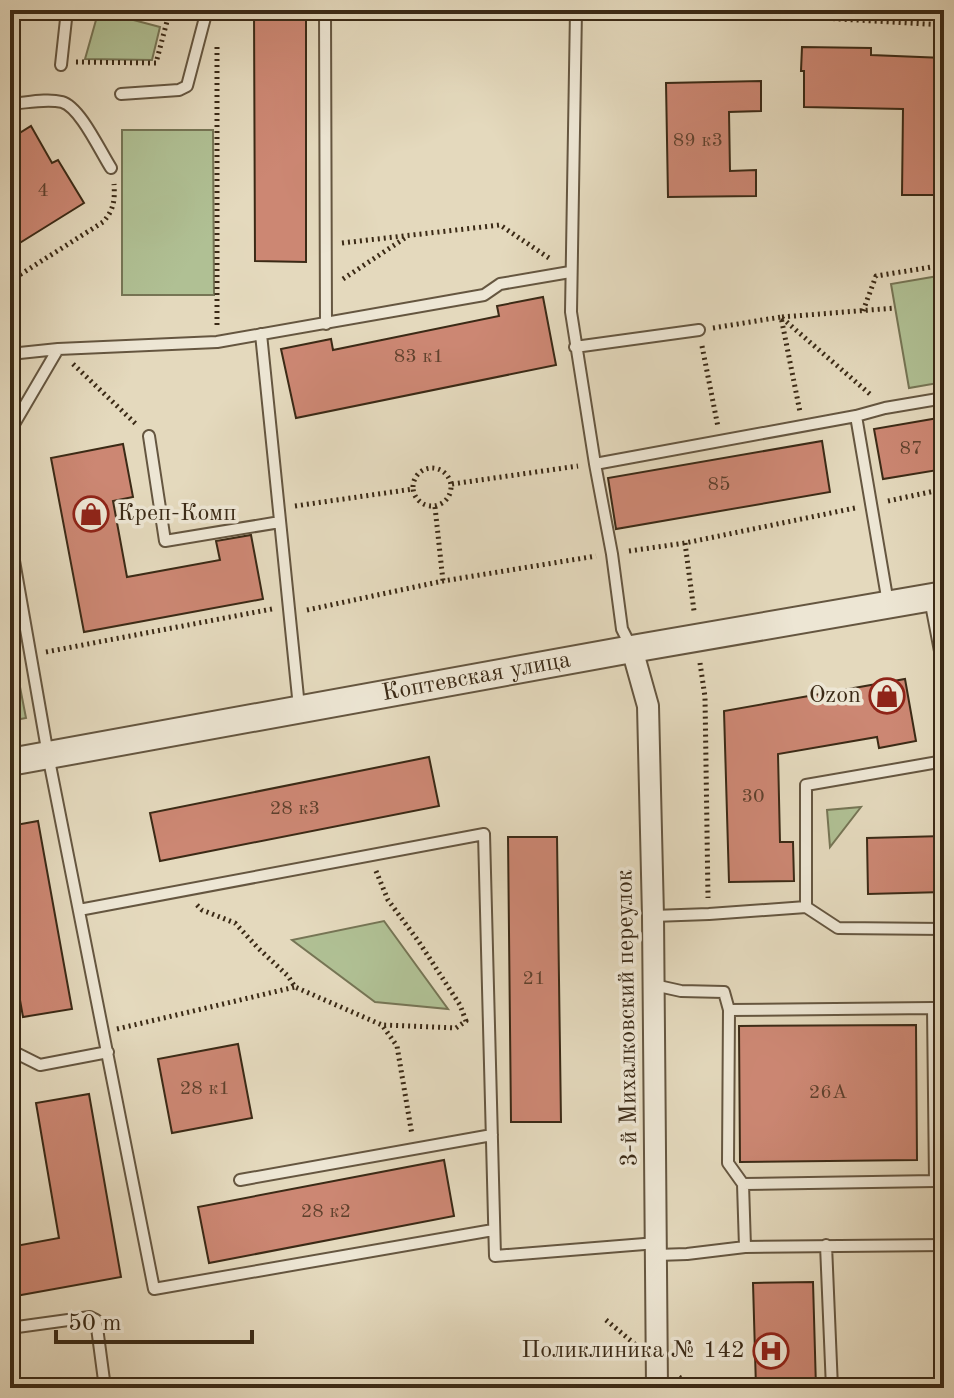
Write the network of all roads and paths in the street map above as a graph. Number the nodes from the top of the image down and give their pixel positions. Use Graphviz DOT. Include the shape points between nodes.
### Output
graph roads {
  1 [pos="67,10"];
  2 [pos="170,10"];
  3 [pos="207,10"];
  4 [pos="325,10"];
  5 [pos="576,10"];
  6 [pos="683,10"];
  7 [pos="791,14"];
  8 [pos="944,25"];
  9 [pos="217,42"];
  10 [pos="61,63"];
  11 [pos="121,94"];
  12 [pos="10,104"];
  13 [pos="111,168"];
  14 [pos="409,236"];
  15 [pos="326,244"];
  16 [pos="944,265"];
  17 [pos="570,272"];
  18 [pos="10,281"];
  19 [pos="326,290"];
  20 [pos="895,308"];
  21 [pos="863,311"];
  22 [pos="781,317"];
  23 [pos="326,324"];
  24 [pos="699,330"];
  25 [pos="261,334"];
  26 [pos="217,342"];
  27 [pos="575,347"];
  28 [pos="58,349"];
  29 [pos="10,354"];
  30 [pos="944,398"];
  31 [pos="885,408"];
  32 [pos="856,416"];
  33 [pos="803,425"];
  34 [pos="10,431"];
  35 [pos="149,436"];
  36 [pos="720,440"];
  37 [pos="595,464"];
  38 [pos="452,484"];
  39 [pos="413,489"];
  40 [pos="944,489"];
  41 [pos="870,505"];
  42 [pos="435,507"];
  43 [pos="279,508"];
  44 [pos="280,522"];
  45 [pos="10,538"];
  46 [pos="685,543"];
  47 [pos="612,554"];
  48 [pos="443,581"];
  49 [pos="937,596"];
  50 [pos="888,605"];
  51 [pos="290,610"];
  52 [pos="694,611"];
  53 [pos="632,649"];
  54 [pos="30,655"];
  55 [pos="700,663"];
  56 [pos="944,672"];
  57 [pos="299,709"];
  58 [pos="48,755"];
  59 [pos="944,761"];
  60 [pos="10,762"];
  61 [pos="370,856"];
  62 [pos="182,891"];
  63 [pos="806,907"];
  64 [pos="79,910"];
  65 [pos="709,914"];
  66 [pos="653,916"];
  67 [pos="944,929"];
  68 [pos="654,985"];
  69 [pos="295,987"];
  70 [pos="729,1010"];
  71 [pos="382,1025"];
  72 [pos="103,1032"];
  73 [pos="10,1050"];
  74 [pos="108,1052"];
  75 [pos="492,1135"];
  76 [pos="414,1149"];
  77 [pos="240,1180"];
  78 [pos="743,1184"];
  79 [pos="493,1230"];
  80 [pos="826,1245"];
  81 [pos="944,1245"];
  82 [pos="745,1247"];
  83 [pos="657,1249"];
  84 [pos="10,1328"];
  85 [pos="105,1388"];
  86 [pos="657,1388"];
  87 [pos="832,1388"];
  1 -- 10 [label="lane"];
  2 -- 10 [label="path" via="156,63"];
  3 -- 11 [label="lane" via="187,86"];
  4 -- 15 [label="lane"];
  5 -- 17 [label="lane"];
  6 -- 7 [label="path"];
  7 -- 8 [label="path"];
  9 -- 26 [label="path"];
  12 -- 13 [label="lane" via="65,103 75,110"];
  13 -- 18 [label="path" via="115,203 110,215"];
  14 -- 15 [label="path"];
  14 -- 17 [label="path" via="500,225"];
  14 -- 19 [label="path"];
  15 -- 19 [label="lane"];
  16 -- 21 [label="path" via="876,276"];
  17 -- 23 [label="lane" via="500,284 484,295"];
  17 -- 27 [label="lane"];
  19 -- 23 [label="lane"];
  20 -- 21 [label="path"];
  21 -- 22 [label="path"];
  22 -- 24 [label="path"];
  22 -- 31 [label="path"];
  22 -- 33 [label="path"];
  23 -- 25 [label="lane"];
  24 -- 27 [label="lane"];
  24 -- 36 [label="path"];
  25 -- 26 [label="lane"];
  25 -- 43 [label="lane"];
  26 -- 28 [label="lane"];
  27 -- 37 [label="lane"];
  28 -- 29 [label="lane"];
  28 -- 34 [label="lane"];
  28 -- 35 [label="path"];
  30 -- 31 [label="lane"];
  31 -- 32 [label="lane"];
  32 -- 33 [label="lane"];
  32 -- 41 [label="lane"];
  33 -- 36 [label="lane"];
  35 -- 44 [label="lane" via="165,541"];
  36 -- 37 [label="lane"];
  37 -- 38 [label="path"];
  37 -- 47 [label="lane"];
  38 -- 39 [label="path" via="444,471 429,468 417,475"];
  38 -- 42 [label="path" via="448,499"];
  39 -- 42 [label="path" via="420,502"];
  39 -- 43 [label="path"];
  40 -- 41 [label="path"];
  41 -- 46 [label="path"];
  41 -- 50 [label="lane"];
  42 -- 48 [label="path"];
  43 -- 44 [label="lane"];
  44 -- 51 [label="lane"];
  45 -- 54 [label="lane"];
  46 -- 47 [label="path"];
  46 -- 52 [label="path"];
  47 -- 48 [label="path"];
  47 -- 53 [label="lane" via="622,629"];
  48 -- 51 [label="path"];
  49 -- 50 [label="street, Коптевская улица"];
  49 -- 56 [label="lane"];
  50 -- 53 [label="street, Коптевская улица"];
  51 -- 54 [label="path"];
  51 -- 57 [label="lane"];
  53 -- 57 [label="street, Коптевская улица"];
  53 -- 66 [label="street, 3-й Михалковский переулок" via="648,706"];
  54 -- 58 [label="lane"];
  55 -- 65 [label="path"];
  57 -- 58 [label="street, Коптевская улица"];
  58 -- 60 [label="street, Коптевская улица"];
  58 -- 64 [label="lane"];
  59 -- 63 [label="lane" via="806,785"];
  61 -- 62 [label="lane"];
  61 -- 71 [label="path" via="388,900 466,1021 456,1028"];
  61 -- 75 [label="lane" via="484,834"];
  62 -- 64 [label="lane"];
  62 -- 69 [label="path" via="202,910 235,923"];
  63 -- 65 [label="lane"];
  63 -- 67 [label="lane" via="838,928"];
  64 -- 72 [label="lane"];
  65 -- 66 [label="lane"];
  66 -- 68 [label="street, 3-й Михалковский переулок"];
  68 -- 70 [label="lane" via="724,992"];
  68 -- 83 [label="street, 3-й Михалковский переулок"];
  69 -- 71 [label="path"];
  69 -- 72 [label="path"];
  70 -- 78 [label="lane" via="728,1163"];
  70 -- 78 [label="lane" via="933,1008 935,1181"];
  71 -- 76 [label="path" via="397,1046"];
  72 -- 74 [label="lane"];
  73 -- 74 [label="lane" via="40,1065"];
  74 -- 79 [label="lane" via="154,1289"];
  75 -- 76 [label="lane"];
  75 -- 79 [label="lane"];
  76 -- 77 [label="lane"];
  78 -- 82 [label="lane"];
  79 -- 83 [label="lane" via="495,1256"];
  80 -- 81 [label="lane"];
  80 -- 82 [label="lane"];
  80 -- 87 [label="lane"];
  82 -- 83 [label="lane" via="687,1254"];
  83 -- 86 [label="street, 3-й Михалковский переулок"];
  84 -- 85 [label="lane" via="96,1320"];
}
